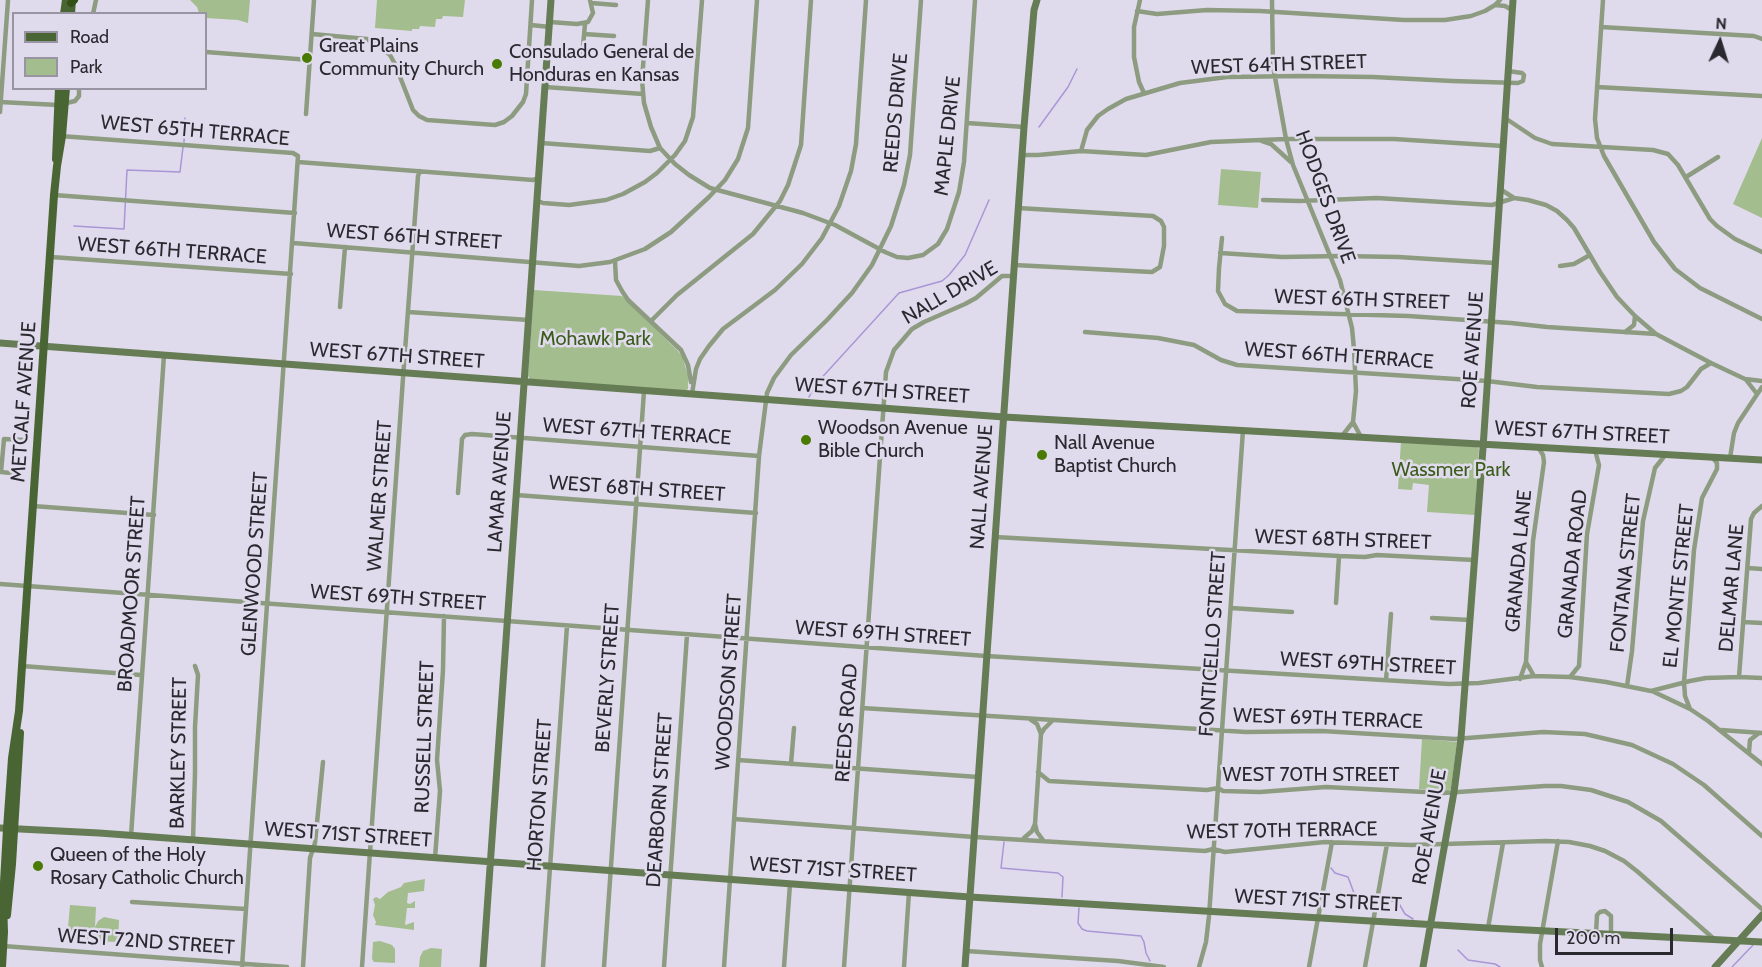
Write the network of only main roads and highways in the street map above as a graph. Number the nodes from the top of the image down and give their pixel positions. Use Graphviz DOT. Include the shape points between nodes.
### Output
graph roads {
  1 [pos="59,90"];
  2 [pos="65,90"];
  3 [pos="61,104"];
  4 [pos="7,826"];
  5 [pos="2,880"];
  6 [pos="2,932"];
  7 [pos="2,967"];
  1 -- 3 [label="main road, METCALF AVENUE"];
  2 -- 3 [label="main road, METCALF AVENUE"];
  3 -- 4 [label="main road, METCALF AVENUE" via="19,711 20,744"];
  4 -- 5 [label="main road, METCALF AVENUE"];
  4 -- 6 [label="main road, METCALF AVENUE" via="9,900"];
  5 -- 6 [label="main road, METCALF AVENUE"];
  6 -- 7 [label="main road, METCALF AVENUE"];
}
